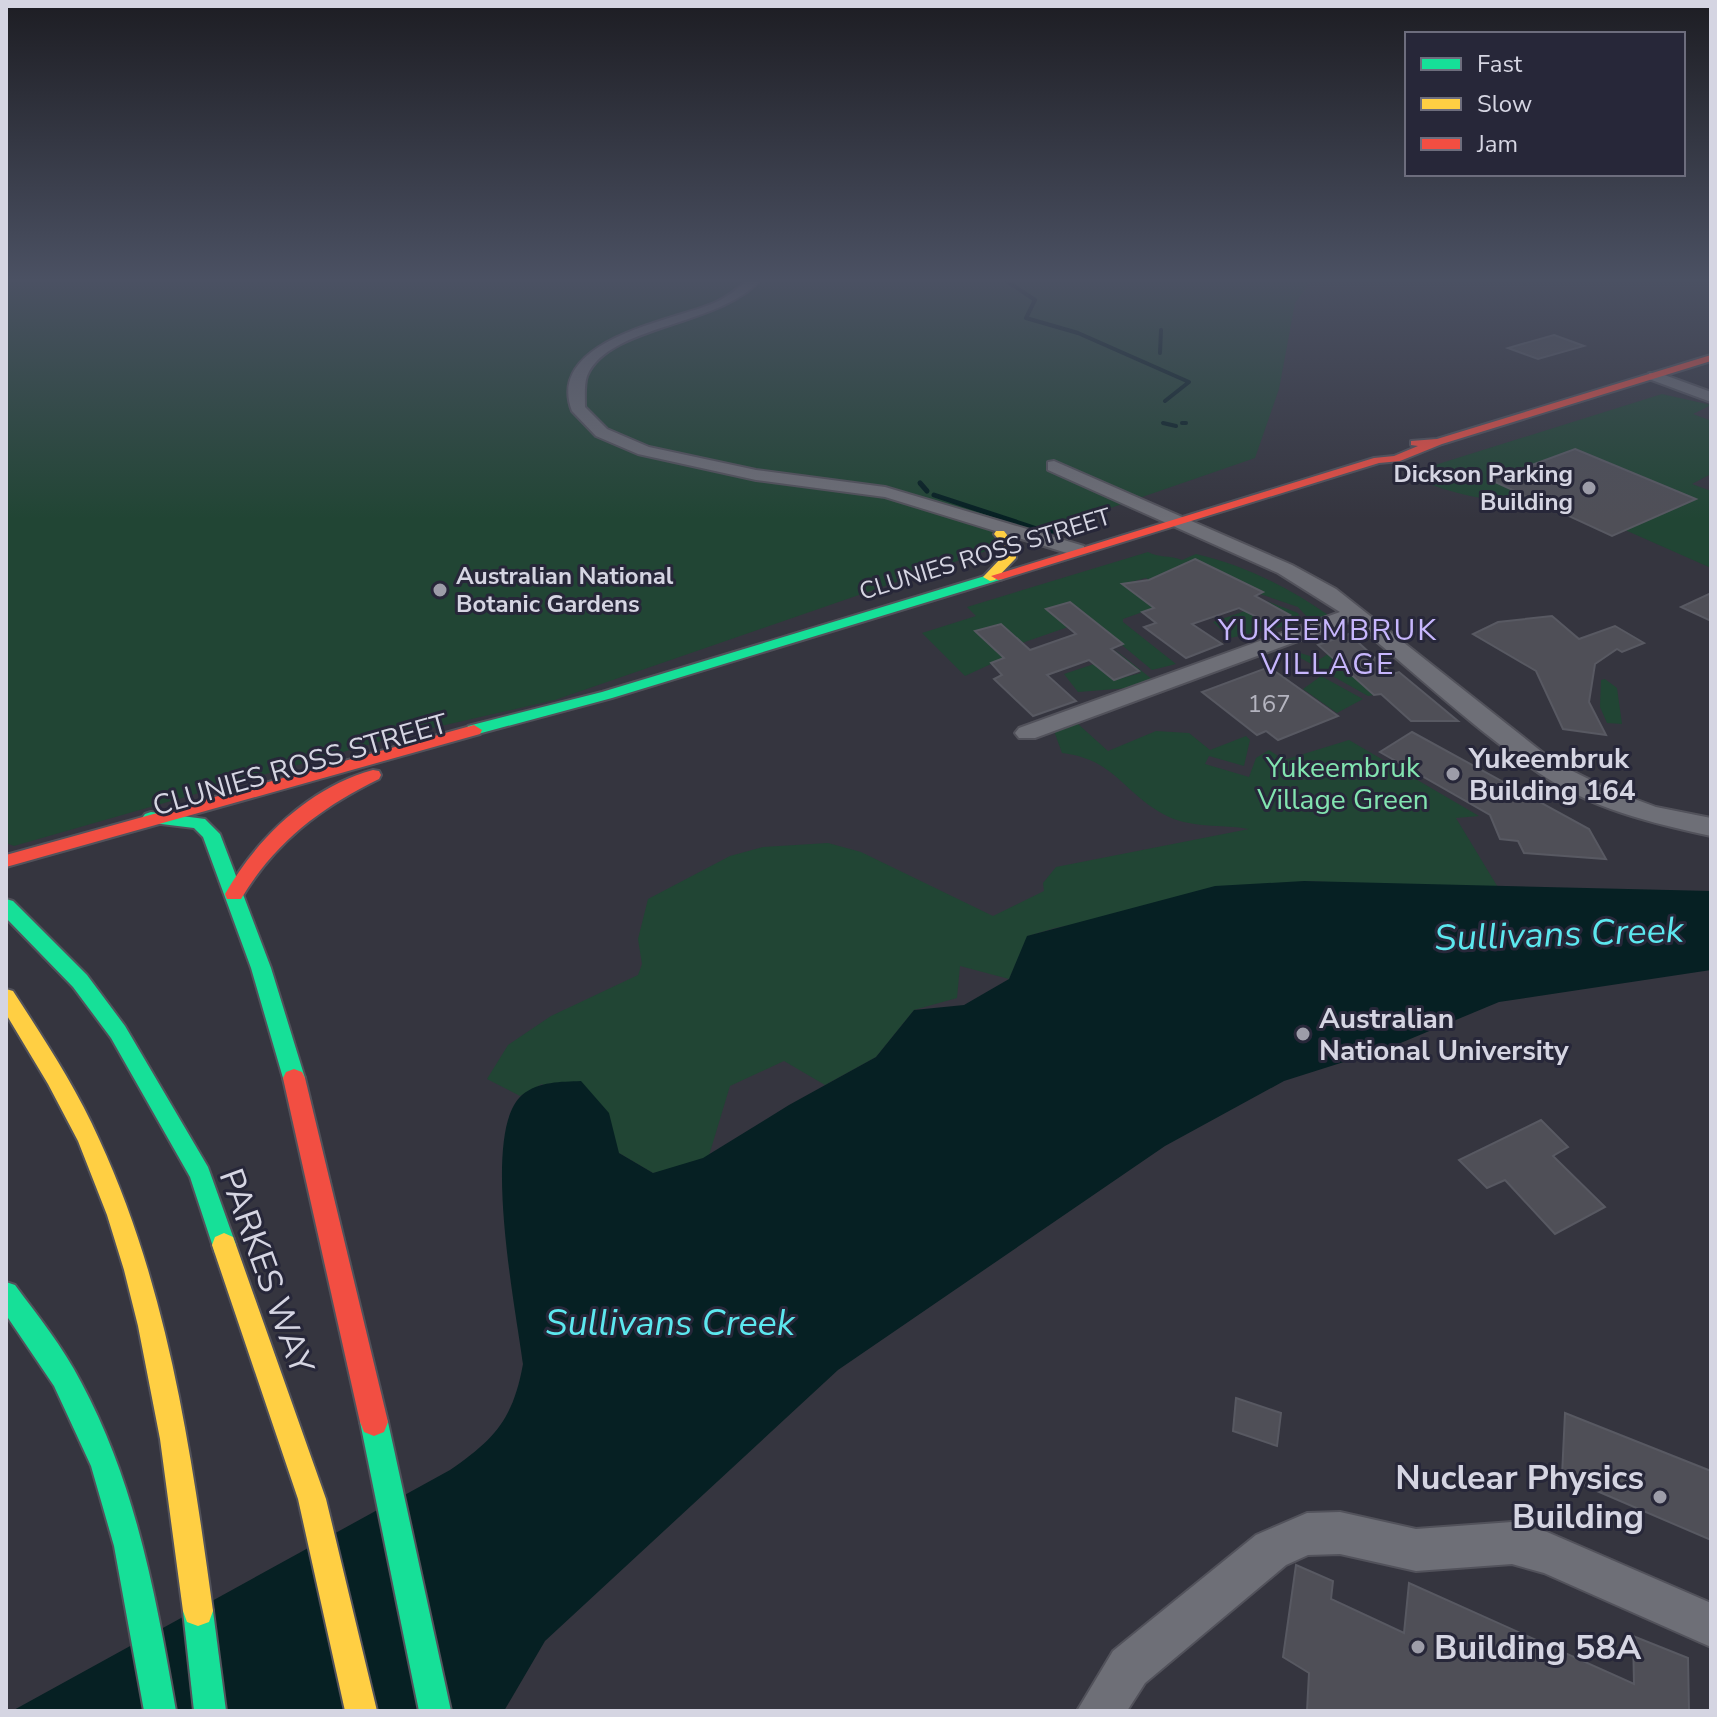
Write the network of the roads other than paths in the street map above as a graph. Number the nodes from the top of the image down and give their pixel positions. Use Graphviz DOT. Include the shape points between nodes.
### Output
graph roads {
  1 [pos="596,358"];
  2 [pos="1711,358"];
  3 [pos="1654,376"];
  4 [pos="1711,397"];
  5 [pos="1054,466"];
  6 [pos="1174,520"];
  7 [pos="994,529"];
  8 [pos="1077,550"];
  9 [pos="1058,556"];
  10 [pos="990,577"];
  11 [pos="1359,614"];
  12 [pos="607,695"];
  13 [pos="1027,733"];
  14 [pos="393,766"];
  15 [pos="151,818"];
  16 [pos="199,823"];
  17 [pos="1711,827"];
  18 [pos="6,861"];
  19 [pos="6,878"];
  20 [pos="234,894"];
  21 [pos="6,906"];
  22 [pos="6,997"];
  23 [pos="6,1294"];
  24 [pos="1711,1625"];
  25 [pos="160,1711"];
  26 [pos="210,1711"];
  27 [pos="361,1711"];
  28 [pos="435,1711"];
  29 [pos="1100,1711"];
  1 -- 7 [label="street" via="579,377 576,406 605,436 635,450 678,462 881,491"];
  2 -- 3 [label="main road, CLUNIES ROSS STREET"];
  3 -- 4 [label="street"];
  3 -- 6 [label="main road, CLUNIES ROSS STREET" via="1396,459"];
  5 -- 6 [label="street"];
  6 -- 8 [label="main road, CLUNIES ROSS STREET"];
  6 -- 11 [label="street" via="1285,569"];
  7 -- 8 [label="street"];
  7 -- 9 [label="street"];
  7 -- 10 [label="main road" via="1009,545 1009,558"];
  8 -- 9 [label="main road, CLUNIES ROSS STREET"];
  9 -- 10 [label="main road, CLUNIES ROSS STREET"];
  10 -- 12 [label="main road, CLUNIES ROSS STREET"];
  11 -- 13 [label="street"];
  11 -- 17 [label="street" via="1548,768 1651,815"];
  12 -- 14 [label="main road, CLUNIES ROSS STREET" via="549,719"];
  12 -- 15 [label="main road, CLUNIES ROSS STREET"];
  14 -- 16 [label="main road, CLUNIES ROSS STREET"];
  14 -- 20 [label="main road" via="307,806 284,823"];
  15 -- 16 [label="main road"];
  15 -- 18 [label="main road, CLUNIES ROSS STREET"];
  16 -- 19 [label="main road, CLUNIES ROSS STREET"];
  16 -- 20 [label="main road" via="211,834"];
  20 -- 28 [label="main road" via="289,1061"];
  21 -- 27 [label="main road, PARKES WAY" via="80,981 118,1032 200,1174 312,1499"];
  22 -- 26 [label="main road" via="59,1083 126,1234 176,1435"];
  23 -- 25 [label="main road" via="72,1388 116,1491 140,1590"];
  24 -- 29 [label="street" via="1547,1553 1512,1543 1416,1550 1340,1533 1307,1534 1271,1550 1129,1667"];
}
